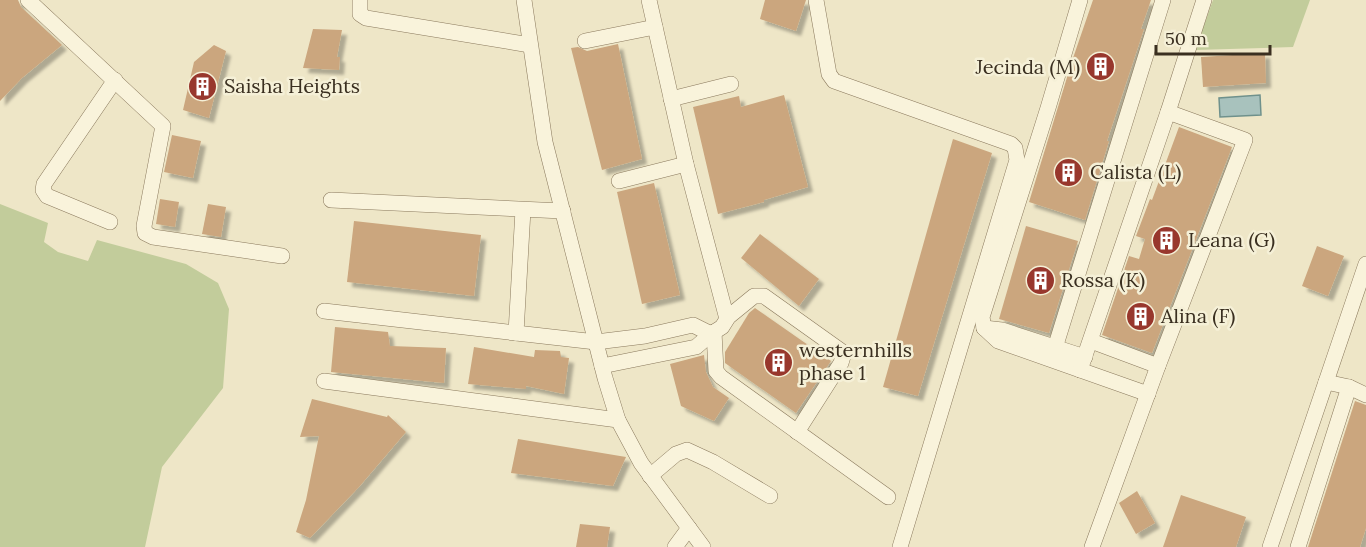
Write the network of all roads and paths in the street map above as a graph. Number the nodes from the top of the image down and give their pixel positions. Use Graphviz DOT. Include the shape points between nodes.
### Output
graph roads {
  1 [pos="28,0"];
  2 [pos="360,0"];
  3 [pos="524,0"];
  4 [pos="649,0"];
  5 [pos="816,0"];
  6 [pos="1080,0"];
  7 [pos="1163,0"];
  8 [pos="1204,0"];
  9 [pos="655,27"];
  10 [pos="585,41"];
  11 [pos="530,45"];
  12 [pos="115,80"];
  13 [pos="731,84"];
  14 [pos="671,99"];
  15 [pos="1168,112"];
  16 [pos="686,164"];
  17 [pos="619,181"];
  18 [pos="331,200"];
  19 [pos="523,210"];
  20 [pos="563,211"];
  21 [pos="110,222"];
  22 [pos="282,256"];
  23 [pos="1366,264"];
  24 [pos="324,311"];
  25 [pos="727,318"];
  26 [pos="984,328"];
  27 [pos="516,333"];
  28 [pos="712,333"];
  29 [pos="1091,341"];
  30 [pos="596,342"];
  31 [pos="1055,348"];
  32 [pos="1083,364"];
  33 [pos="602,366"];
  34 [pos="1158,366"];
  35 [pos="324,381"];
  36 [pos="1326,382"];
  37 [pos="1349,387"];
  38 [pos="1148,394"];
  39 [pos="1366,395"];
  40 [pos="618,420"];
  41 [pos="797,432"];
  42 [pos="650,476"];
  43 [pos="770,496"];
  44 [pos="888,497"];
  45 [pos="689,528"];
  46 [pos="675,547"];
  47 [pos="703,547"];
  48 [pos="900,547"];
  49 [pos="1092,547"];
  50 [pos="1270,547"];
  51 [pos="1298,547"];
  1 -- 12 [label="street"];
  2 -- 11 [label="street" via="360,14 366,18"];
  3 -- 11 [label="street"];
  4 -- 9 [label="street"];
  5 -- 48 [label="street" via="834,81 1011,144 1017,153"];
  6 -- 26 [label="street" via="982,317"];
  7 -- 31 [label="street"];
  8 -- 15 [label="street"];
  9 -- 10 [label="street"];
  9 -- 14 [label="street"];
  11 -- 20 [label="street" via="545,142"];
  12 -- 21 [label="street" via="43,190 47,196"];
  12 -- 22 [label="street" via="163,126 144,226 146,233"];
  13 -- 14 [label="street"];
  14 -- 16 [label="street"];
  15 -- 29 [label="street"];
  15 -- 34 [label="street" via="1245,140"];
  16 -- 17 [label="street"];
  16 -- 25 [label="street"];
  18 -- 19 [label="street"];
  19 -- 20 [label="street"];
  19 -- 27 [label="street"];
  20 -- 30 [label="street"];
  23 -- 36 [label="street"];
  24 -- 27 [label="street"];
  25 -- 28 [label="street"];
  25 -- 41 [label="street" via="754,296 764,296 843,353 841,363"];
  26 -- 31 [label="street"];
  26 -- 32 [label="street" via="998,341"];
  27 -- 30 [label="street"];
  28 -- 30 [label="street" via="693,325"];
  28 -- 33 [label="street" via="696,347"];
  28 -- 41 [label="street" via="716,370 721,377"];
  29 -- 32 [label="street"];
  29 -- 34 [label="street"];
  30 -- 33 [label="street"];
  31 -- 32 [label="street"];
  32 -- 38 [label="street"];
  33 -- 40 [label="street"];
  34 -- 38 [label="street"];
  35 -- 40 [label="street"];
  36 -- 37 [label="street"];
  36 -- 50 [label="street"];
  37 -- 39 [label="street"];
  37 -- 51 [label="street"];
  38 -- 49 [label="street"];
  40 -- 42 [label="street"];
  41 -- 44 [label="street"];
  42 -- 43 [label="street" via="676,454 687,450"];
  42 -- 45 [label="street"];
  45 -- 46 [label="street"];
  45 -- 47 [label="street"];
}
